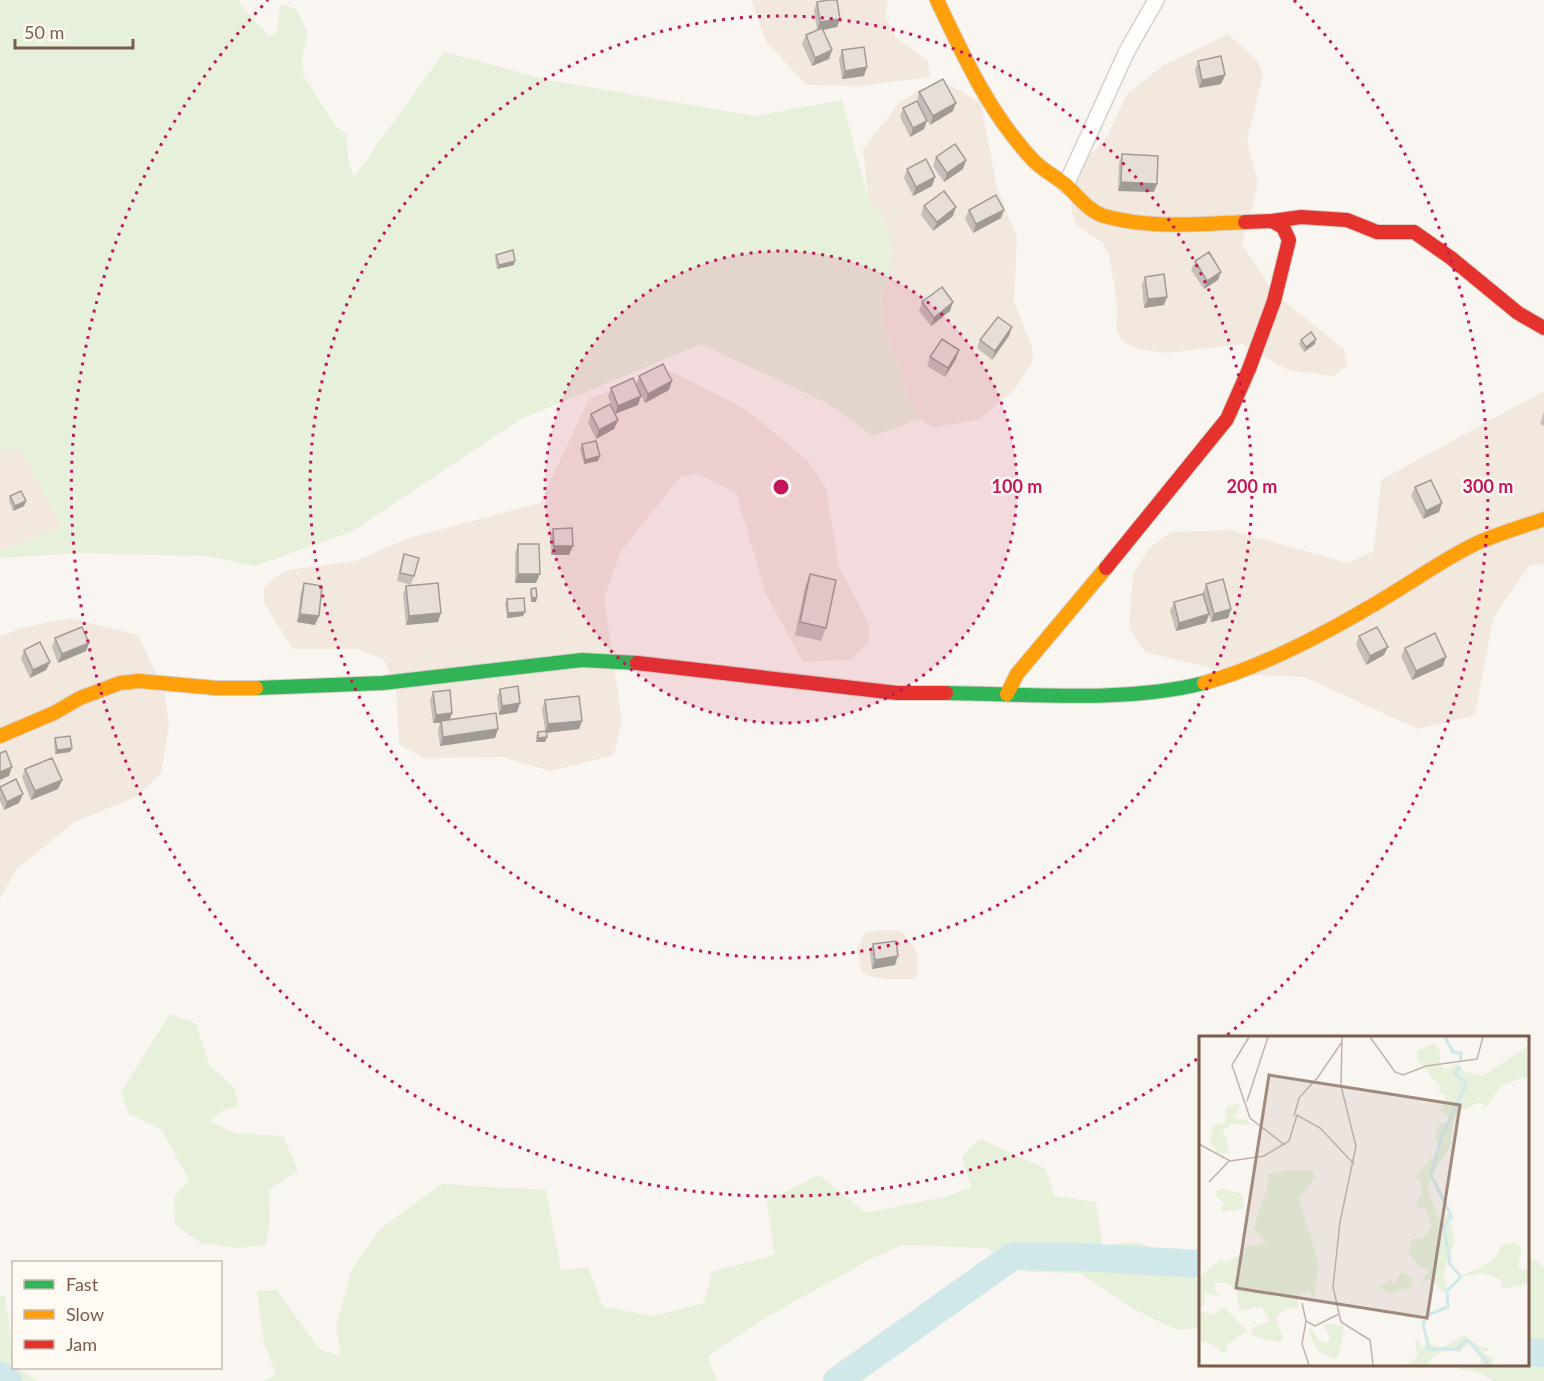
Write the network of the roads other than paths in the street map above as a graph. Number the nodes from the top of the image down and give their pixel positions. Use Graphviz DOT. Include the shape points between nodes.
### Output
graph roads {
  1 [pos="937,0"];
  2 [pos="1156,0"];
  3 [pos="1066,186"];
  4 [pos="1272,221"];
  5 [pos="1544,328"];
  6 [pos="1544,519"];
  7 [pos="1007,694"];
  8 [pos="0,736"];
  1 -- 3 [label="street" via="975,80 1008,131 1035,162"];
  2 -- 3 [label="street" via="1127,51"];
  3 -- 4 [label="street" via="1101,215 1140,224"];
  4 -- 5 [label="street" via="1347,220 1377,232 1414,232 1518,313"];
  4 -- 7 [label="street" via="1282,227 1289,240 1285,258 1250,369 1227,418 1017,674"];
  6 -- 7 [label="street" via="1477,543 1322,633 1236,674 1188,687 1140,693"];
  7 -- 8 [label="street" via="874,691 582,660 383,683 216,688 120,683"];
}
